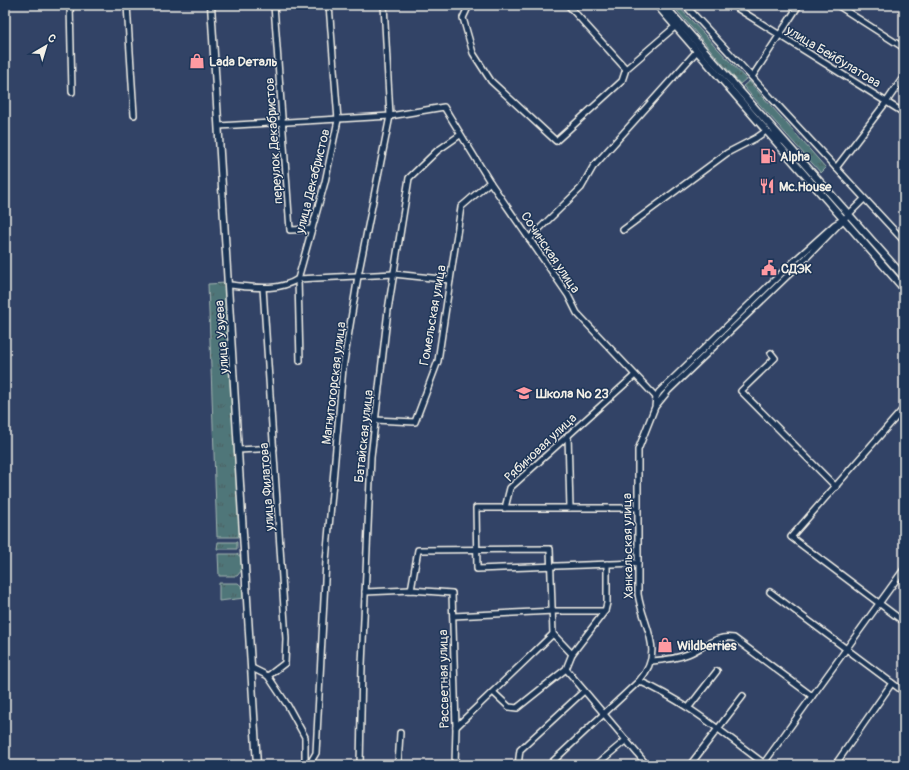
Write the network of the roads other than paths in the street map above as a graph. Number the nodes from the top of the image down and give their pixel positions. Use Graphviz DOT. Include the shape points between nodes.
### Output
graph roads {
  1 [pos="70,5"];
  2 [pos="127,5"];
  3 [pos="211,5"];
  4 [pos="274,5"];
  5 [pos="329,5"];
  6 [pos="384,5"];
  7 [pos="469,5"];
  8 [pos="568,5"];
  9 [pos="657,5"];
  10 [pos="664,5"];
  11 [pos="685,5"];
  12 [pos="732,5"];
  13 [pos="799,5"];
  14 [pos="837,5"];
  15 [pos="678,25"];
  16 [pos="780,35"];
  17 [pos="904,48"];
  18 [pos="697,51"];
  19 [pos="626,69"];
  20 [pos="904,76"];
  21 [pos="752,77"];
  22 [pos="72,92"];
  23 [pos="888,101"];
  24 [pos="904,113"];
  25 [pos="134,115"];
  26 [pos="390,116"];
  27 [pos="338,120"];
  28 [pos="282,122"];
  29 [pos="219,126"];
  30 [pos="766,131"];
  31 [pos="460,135"];
  32 [pos="788,145"];
  33 [pos="836,168"];
  34 [pos="490,182"];
  35 [pos="864,199"];
  36 [pos="846,216"];
  37 [pos="312,229"];
  38 [pos="623,230"];
  39 [pos="529,239"];
  40 [pos="904,241"];
  41 [pos="394,274"];
  42 [pos="358,276"];
  43 [pos="904,277"];
  44 [pos="298,279"];
  45 [pos="450,280"];
  46 [pos="229,286"];
  47 [pos="263,288"];
  48 [pos="904,289"];
  49 [pos="771,353"];
  50 [pos="300,361"];
  51 [pos="635,375"];
  52 [pos="656,397"];
  53 [pos="655,407"];
  54 [pos="904,408"];
  55 [pos="375,420"];
  56 [pos="568,434"];
  57 [pos="274,448"];
  58 [pos="239,450"];
  59 [pos="836,487"];
  60 [pos="505,508"];
  61 [pos="570,508"];
  62 [pos="637,508"];
  63 [pos="476,551"];
  64 [pos="638,563"];
  65 [pos="607,564"];
  66 [pos="551,567"];
  67 [pos="904,568"];
  68 [pos="411,590"];
  69 [pos="365,592"];
  70 [pos="770,592"];
  71 [pos="879,604"];
  72 [pos="554,611"];
  73 [pos="605,611"];
  74 [pos="453,616"];
  75 [pos="904,622"];
  76 [pos="553,634"];
  77 [pos="846,649"];
  78 [pos="572,654"];
  79 [pos="652,661"];
  80 [pos="252,668"];
  81 [pos="566,669"];
  82 [pos="717,671"];
  83 [pos="268,676"];
  84 [pos="639,681"];
  85 [pos="892,683"];
  86 [pos="494,692"];
  87 [pos="584,692"];
  88 [pos="904,692"];
  89 [pos="743,696"];
  90 [pos="812,696"];
  91 [pos="689,707"];
  92 [pos="604,712"];
  93 [pos="456,727"];
  94 [pos="717,727"];
  95 [pos="400,733"];
  96 [pos="626,740"];
  97 [pos="765,764"];
  98 [pos="257,765"];
  99 [pos="305,765"];
  100 [pos="309,765"];
  101 [pos="360,765"];
  102 [pos="398,765"];
  103 [pos="455,765"];
  104 [pos="518,765"];
  105 [pos="549,765"];
  106 [pos="596,765"];
  107 [pos="647,765"];
  108 [pos="690,765"];
  109 [pos="835,765"];
  1 -- 22 [label="street"];
  2 -- 25 [label="street"];
  3 -- 29 [label="main road, улица Узуева"];
  4 -- 28 [label="street, переулок Декабристов"];
  5 -- 27 [label="street, улица Декабристов"];
  6 -- 26 [label="street, Магнитогорская улица"];
  7 -- 19 [label="street" via="463,18 476,58 491,81 556,141 622,81"];
  8 -- 19 [label="street"];
  9 -- 15 [label="main road"];
  10 -- 15 [label="main road"];
  11 -- 21 [label="street"];
  12 -- 16 [label="street, улица Бейбулатова"];
  13 -- 16 [label="street"];
  14 -- 17 [label="street"];
  15 -- 18 [label="main road"];
  15 -- 19 [label="street"];
  15 -- 32 [label="main road"];
  16 -- 21 [label="street"];
  16 -- 23 [label="street, улица Бейбулатова"];
  18 -- 30 [label="main road"];
  18 -- 39 [label="street" via="593,168 580,188"];
  20 -- 23 [label="street"];
  21 -- 33 [label="street"];
  23 -- 24 [label="street, улица Бейбулатова"];
  23 -- 33 [label="street"];
  26 -- 27 [label="street"];
  26 -- 31 [label="street, Сочинская улица" via="444,107"];
  26 -- 42 [label="street, Магнитогорская улица"];
  27 -- 28 [label="street"];
  27 -- 37 [label="street, улица Декабристов"];
  28 -- 29 [label="street"];
  28 -- 37 [label="street, переулок Декабристов" via="290,230"];
  29 -- 46 [label="main road, улица Узуева"];
  30 -- 32 [label="street"];
  30 -- 36 [label="main road"];
  30 -- 38 [label="street" via="727,153"];
  31 -- 34 [label="street, Сочинская улица"];
  31 -- 41 [label="street, Батайская улица" via="437,151 409,178"];
  32 -- 36 [label="main road"];
  33 -- 35 [label="street"];
  34 -- 39 [label="street, Сочинская улица"];
  34 -- 45 [label="street, Гомельская улица" via="461,207"];
  35 -- 36 [label="street"];
  35 -- 40 [label="street"];
  36 -- 43 [label="main road"];
  36 -- 48 [label="main road"];
  36 -- 52 [label="street" via="793,262"];
  36 -- 53 [label="street, Ханкальская улица" via="668,390"];
  37 -- 44 [label="street, улица Декабристов"];
  39 -- 51 [label="street, Сочинская улица" via="568,295 577,313"];
  41 -- 42 [label="street"];
  41 -- 45 [label="street"];
  41 -- 55 [label="street, Батайская улица"];
  42 -- 44 [label="street"];
  42 -- 100 [label="street, Магнитогорская улица" via="344,368 333,472 316,752"];
  44 -- 47 [label="street" via="288,285"];
  44 -- 50 [label="street, улица Декабристов"];
  45 -- 55 [label="street, Гомельская улица" via="438,361 415,422"];
  46 -- 47 [label="street"];
  46 -- 58 [label="main road, улица Узуева"];
  47 -- 57 [label="street, улица Филатова"];
  49 -- 59 [label="street" via="775,358 741,391"];
  51 -- 52 [label="street, Сочинская улица"];
  51 -- 56 [label="street, Рябиновая улица"];
  52 -- 53 [label="street, Ханкальская улица"];
  53 -- 62 [label="street, Ханкальская улица" via="638,450"];
  54 -- 59 [label="street"];
  55 -- 69 [label="street, Батайская улица"];
  56 -- 60 [label="street, Рябиновая улица" via="510,488"];
  56 -- 61 [label="street"];
  57 -- 58 [label="street"];
  57 -- 83 [label="street, улица Филатова" via="286,639 285,663"];
  58 -- 80 [label="main road, улица Узуева"];
  59 -- 71 [label="street" via="791,538"];
  60 -- 61 [label="street"];
  60 -- 63 [label="street" via="476,508"];
  61 -- 62 [label="street"];
  62 -- 64 [label="street, Ханкальская улица"];
  63 -- 66 [label="street" via="550,549"];
  63 -- 66 [label="street" via="477,570"];
  63 -- 68 [label="street" via="418,550"];
  64 -- 65 [label="street"];
  64 -- 79 [label="street, Ханкальская улица" via="638,594 653,648"];
  65 -- 66 [label="street"];
  65 -- 73 [label="street"];
  66 -- 72 [label="street"];
  67 -- 71 [label="street"];
  68 -- 69 [label="street"];
  68 -- 74 [label="street, Рассветная улица" via="452,593"];
  69 -- 101 [label="street, Батайская улица"];
  70 -- 77 [label="street"];
  71 -- 75 [label="street"];
  71 -- 77 [label="street"];
  72 -- 73 [label="street"];
  72 -- 74 [label="street"];
  72 -- 76 [label="street"];
  73 -- 78 [label="street"];
  74 -- 93 [label="street, Рассветная улица"];
  76 -- 78 [label="street"];
  76 -- 86 [label="street"];
  77 -- 85 [label="street"];
  77 -- 90 [label="street"];
  78 -- 81 [label="street"];
  79 -- 84 [label="street"];
  79 -- 90 [label="street" via="682,656 714,639 734,638"];
  80 -- 83 [label="street"];
  80 -- 98 [label="main road, улица Узуева"];
  81 -- 86 [label="street" via="517,708 509,707"];
  81 -- 87 [label="street"];
  82 -- 91 [label="street"];
  83 -- 99 [label="street" via="305,737"];
  84 -- 91 [label="street"];
  84 -- 92 [label="street"];
  85 -- 88 [label="street"];
  85 -- 109 [label="street"];
  86 -- 93 [label="street"];
  87 -- 92 [label="street"];
  87 -- 104 [label="street" via="520,750"];
  89 -- 94 [label="street"];
  90 -- 97 [label="street"];
  91 -- 94 [label="street"];
  92 -- 96 [label="street"];
  92 -- 105 [label="street"];
  93 -- 103 [label="street, Рассветная улица"];
  94 -- 97 [label="street"];
  94 -- 108 [label="street"];
  95 -- 102 [label="street"];
  96 -- 106 [label="street"];
  96 -- 107 [label="street"];
}
